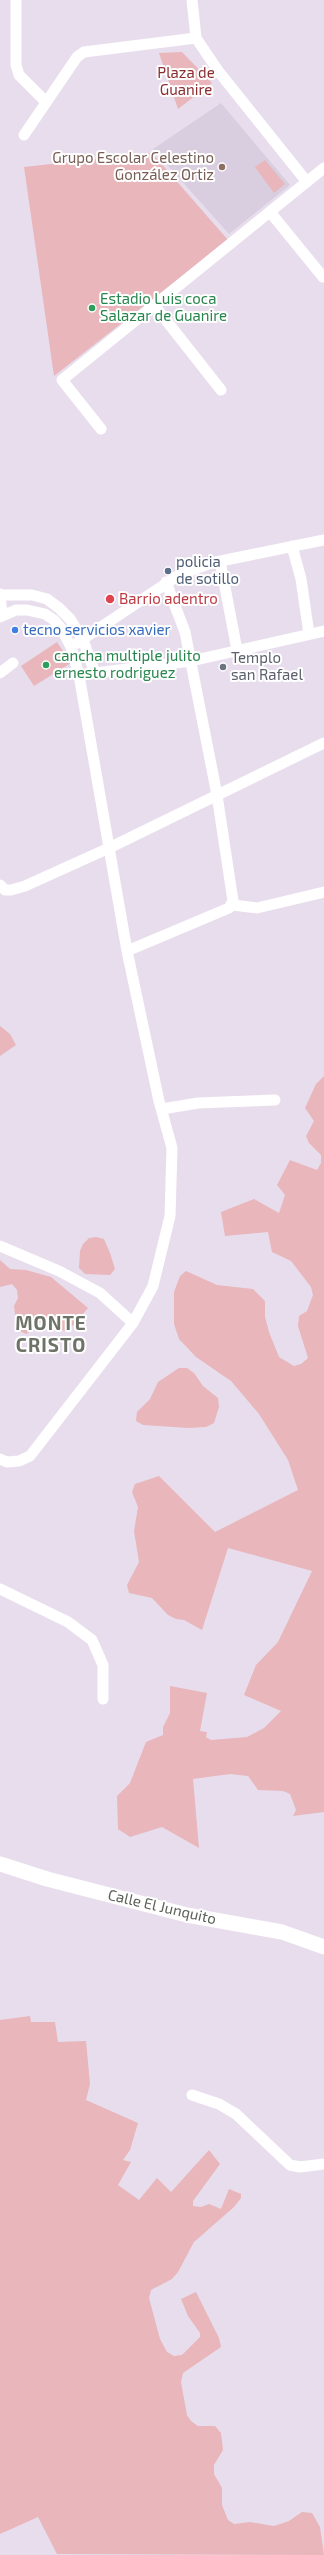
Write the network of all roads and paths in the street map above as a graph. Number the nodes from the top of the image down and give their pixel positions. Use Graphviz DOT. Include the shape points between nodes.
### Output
graph roads {
  1 [pos="16,0"];
  2 [pos="192,0"];
  3 [pos="196,38"];
  4 [pos="46,102"];
  5 [pos="24,135"];
  6 [pos="324,168"];
  7 [pos="307,182"];
  8 [pos="270,212"];
  9 [pos="323,277"];
  10 [pos="154,305"];
  11 [pos="221,390"];
  12 [pos="101,429"];
  13 [pos="324,540"];
  14 [pos="292,546"];
  15 [pos="220,561"];
  16 [pos="166,582"];
  17 [pos="0,594"];
  18 [pos="1,616"];
  19 [pos="324,631"];
  20 [pos="309,634"];
  21 [pos="83,640"];
  22 [pos="71,647"];
  23 [pos="237,650"];
  24 [pos="190,661"];
  25 [pos="13,663"];
  26 [pos="0,673"];
  27 [pos="95,673"];
  28 [pos="79,675"];
  29 [pos="324,743"];
  30 [pos="217,795"];
  31 [pos="109,848"];
  32 [pos="0,885"];
  33 [pos="322,896"];
  34 [pos="233,905"];
  35 [pos="127,951"];
  36 [pos="275,1100"];
  37 [pos="162,1109"];
  38 [pos="0,1246"];
  39 [pos="133,1323"];
  40 [pos="0,1459"];
  41 [pos="0,1589"];
  42 [pos="103,1699"];
  43 [pos="0,1864"];
  44 [pos="324,1947"];
  45 [pos="192,2095"];
  46 [pos="324,2164"];
  1 -- 4 [label="street" via="16,65 19,75"];
  2 -- 3 [label="street"];
  3 -- 4 [label="street" via="84,52 77,57"];
  3 -- 7 [label="street" via="219,72"];
  4 -- 5 [label="street"];
  6 -- 7 [label="street"];
  7 -- 8 [label="street"];
  8 -- 9 [label="street"];
  8 -- 10 [label="street"];
  10 -- 11 [label="street"];
  10 -- 12 [label="street" via="62,380"];
  13 -- 14 [label="street"];
  14 -- 15 [label="street"];
  14 -- 20 [label="street" via="301,579"];
  15 -- 16 [label="street"];
  15 -- 23 [label="street"];
  16 -- 21 [label="street"];
  16 -- 24 [label="street" via="185,632"];
  17 -- 18 [label="street"];
  17 -- 21 [label="street" via="46,599 70,619"];
  18 -- 22 [label="street" via="27,610 45,614 61,628"];
  19 -- 20 [label="street"];
  20 -- 23 [label="street"];
  21 -- 22 [label="street"];
  21 -- 27 [label="street"];
  22 -- 28 [label="street"];
  23 -- 24 [label="street"];
  24 -- 27 [label="street"];
  24 -- 30 [label="street"];
  25 -- 26 [label="street"];
  27 -- 28 [label="street"];
  28 -- 31 [label="street"];
  29 -- 30 [label="street"];
  30 -- 31 [label="street"];
  30 -- 34 [label="street"];
  31 -- 32 [label="street" via="25,886 5,890"];
  31 -- 35 [label="street"];
  33 -- 34 [label="street" via="257,908"];
  34 -- 35 [label="street"];
  35 -- 37 [label="street"];
  36 -- 37 [label="street" via="205,1103"];
  37 -- 39 [label="street" via="172,1148 170,1216 153,1286"];
  38 -- 39 [label="street" via="59,1271 100,1293"];
  39 -- 40 [label="street" via="30,1456 19,1461 7,1462"];
  41 -- 42 [label="street" via="68,1622 92,1640 103,1665"];
  43 -- 44 [label="street, Calle El Junquito" via="47,1879 187,1915 282,1932"];
  45 -- 46 [label="street" via="219,2104 236,2114 290,2165 300,2168"];
}
